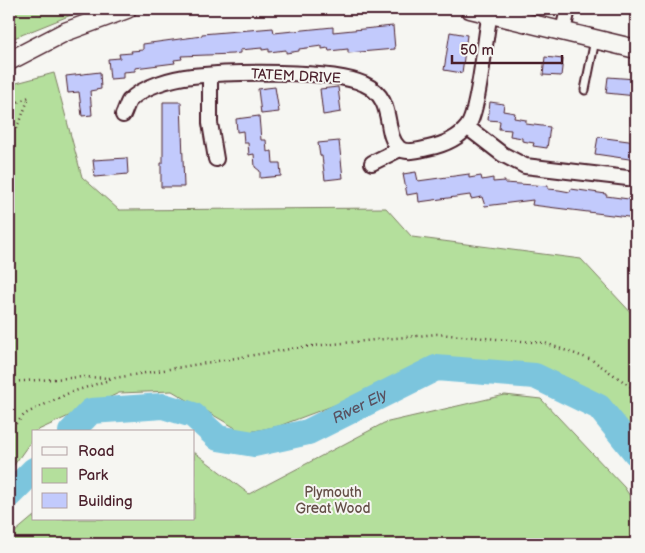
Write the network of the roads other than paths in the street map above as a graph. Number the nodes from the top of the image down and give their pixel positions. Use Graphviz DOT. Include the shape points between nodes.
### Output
graph roads {
  1 [pos="127,9"];
  2 [pos="470,9"];
  3 [pos="568,9"];
  4 [pos="490,13"];
  5 [pos="563,31"];
  6 [pos="595,39"];
  7 [pos="636,49"];
  8 [pos="9,61"];
  9 [pos="210,75"];
  10 [pos="585,90"];
  11 [pos="123,115"];
  12 [pos="467,127"];
  13 [pos="400,149"];
  14 [pos="216,158"];
  15 [pos="372,163"];
  16 [pos="636,178"];
  1 -- 8 [label="street" via="65,32"];
  2 -- 4 [label="street"];
  3 -- 5 [label="street"];
  4 -- 5 [label="street"];
  4 -- 12 [label="street" via="474,109"];
  5 -- 6 [label="street"];
  6 -- 7 [label="street"];
  6 -- 10 [label="lane"];
  9 -- 11 [label="street, TATEM DRIVE" via="191,76 155,86 129,101"];
  9 -- 13 [label="street, TATEM DRIVE" via="288,74 357,80 377,93 384,103"];
  9 -- 14 [label="street" via="210,123"];
  12 -- 13 [label="street" via="436,147"];
  12 -- 16 [label="street" via="502,154 525,166"];
  13 -- 15 [label="street"];
}
